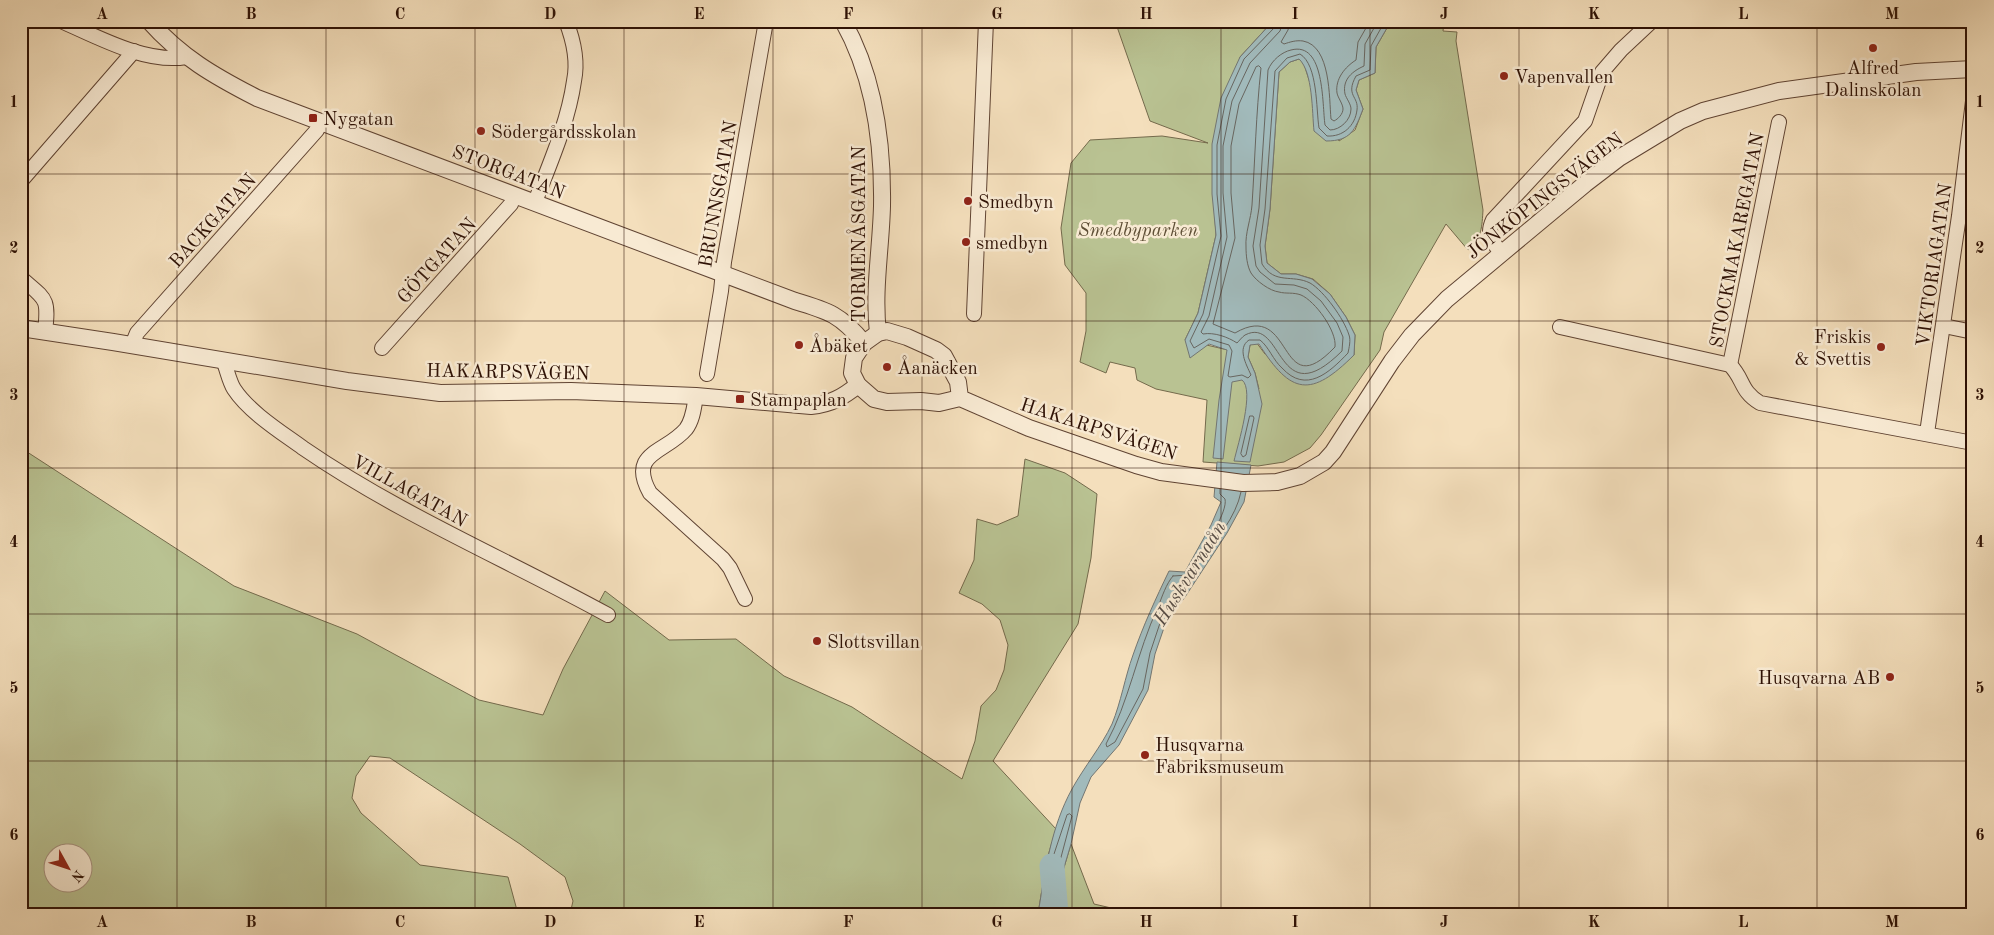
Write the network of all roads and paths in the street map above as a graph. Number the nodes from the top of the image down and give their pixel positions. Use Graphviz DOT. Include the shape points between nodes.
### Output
graph roads {
  1 [pos="61,21"];
  2 [pos="149,21"];
  3 [pos="566,21"];
  4 [pos="766,21"];
  5 [pos="843,21"];
  6 [pos="986,21"];
  7 [pos="1652,21"];
  8 [pos="134,51"];
  9 [pos="186,57"];
  10 [pos="1973,69"];
  11 [pos="1973,101"];
  12 [pos="321,121"];
  13 [pos="1779,122"];
  14 [pos="21,181"];
  15 [pos="514,195"];
  16 [pos="535,202"];
  17 [pos="1501,253"];
  18 [pos="722,274"];
  19 [pos="21,278"];
  20 [pos="974,314"];
  21 [pos="1944,326"];
  22 [pos="1560,327"];
  23 [pos="21,328"];
  24 [pos="45,332"];
  25 [pos="878,332"];
  26 [pos="1973,332"];
  27 [pos="864,343"];
  28 [pos="132,345"];
  29 [pos="382,348"];
  30 [pos="223,360"];
  31 [pos="1730,365"];
  32 [pos="707,374"];
  33 [pos="858,385"];
  34 [pos="696,396"];
  35 [pos="960,398"];
  36 [pos="1927,433"];
  37 [pos="1973,443"];
  38 [pos="1195,478"];
  39 [pos="744,599"];
  40 [pos="608,615"];
  1 -- 8 [label="street"];
  2 -- 9 [label="street, STORGATAN"];
  3 -- 16 [label="street" via="575,56 575,80"];
  4 -- 18 [label="street, BRUNNSGATAN"];
  5 -- 25 [label="street, TORMENÅSGATAN" via="854,40 874,107 879,150 882,206 876,295"];
  6 -- 20 [label="street"];
  7 -- 17 [label="street" via="1602,72 1585,121 1493,220 1490,238"];
  8 -- 9 [label="street" via="162,59"];
  8 -- 14 [label="street"];
  9 -- 12 [label="street, STORGATAN" via="257,98"];
  10 -- 17 [label="street, JÖNKÖPINGSVÄGEN" via="1916,72 1779,91 1703,112 1619,158"];
  11 -- 21 [label="street, VIKTORIAGATAN"];
  12 -- 15 [label="street, STORGATAN"];
  12 -- 28 [label="street, BACKGATAN" via="317,130 137,333"];
  13 -- 31 [label="street, STOCKMAKAREGATAN"];
  15 -- 16 [label="street, STORGATAN"];
  15 -- 29 [label="street, GÖTGATAN" via="479,240"];
  16 -- 18 [label="street, STORGATAN"];
  17 -- 38 [label="street, JÖNKÖPINGSVÄGEN" via="1447,299 1412,335 1324,462 1300,476 1277,482"];
  18 -- 27 [label="street, STORGATAN" via="837,316"];
  18 -- 32 [label="street, BRUNNSGATAN"];
  19 -- 24 [label="street" via="45,298 48,309"];
  21 -- 26 [label="street"];
  21 -- 36 [label="street, VIKTORIAGATAN"];
  22 -- 31 [label="street"];
  23 -- 24 [label="street, HAKARPSVÄGEN"];
  24 -- 28 [label="street, HAKARPSVÄGEN"];
  25 -- 27 [label="street"];
  25 -- 35 [label="street" via="894,332 944,356 958,382"];
  27 -- 33 [label="street" via="852,367"];
  28 -- 30 [label="street, HAKARPSVÄGEN"];
  30 -- 34 [label="street, HAKARPSVÄGEN" via="440,393 571,391"];
  30 -- 40 [label="street, VILLAGATAN" via="234,388 255,410 332,468 449,534"];
  31 -- 36 [label="street" via="1746,392 1760,404"];
  33 -- 34 [label="street, HAKARPSVÄGEN" via="839,399 812,406"];
  33 -- 35 [label="street" via="868,396 881,402 939,403"];
  34 -- 39 [label="street" via="688,428 652,454 643,467 643,480 650,493 723,559"];
  35 -- 38 [label="street, HAKARPSVÄGEN" via="1029,428 1136,465"];
  36 -- 37 [label="street"];
}
